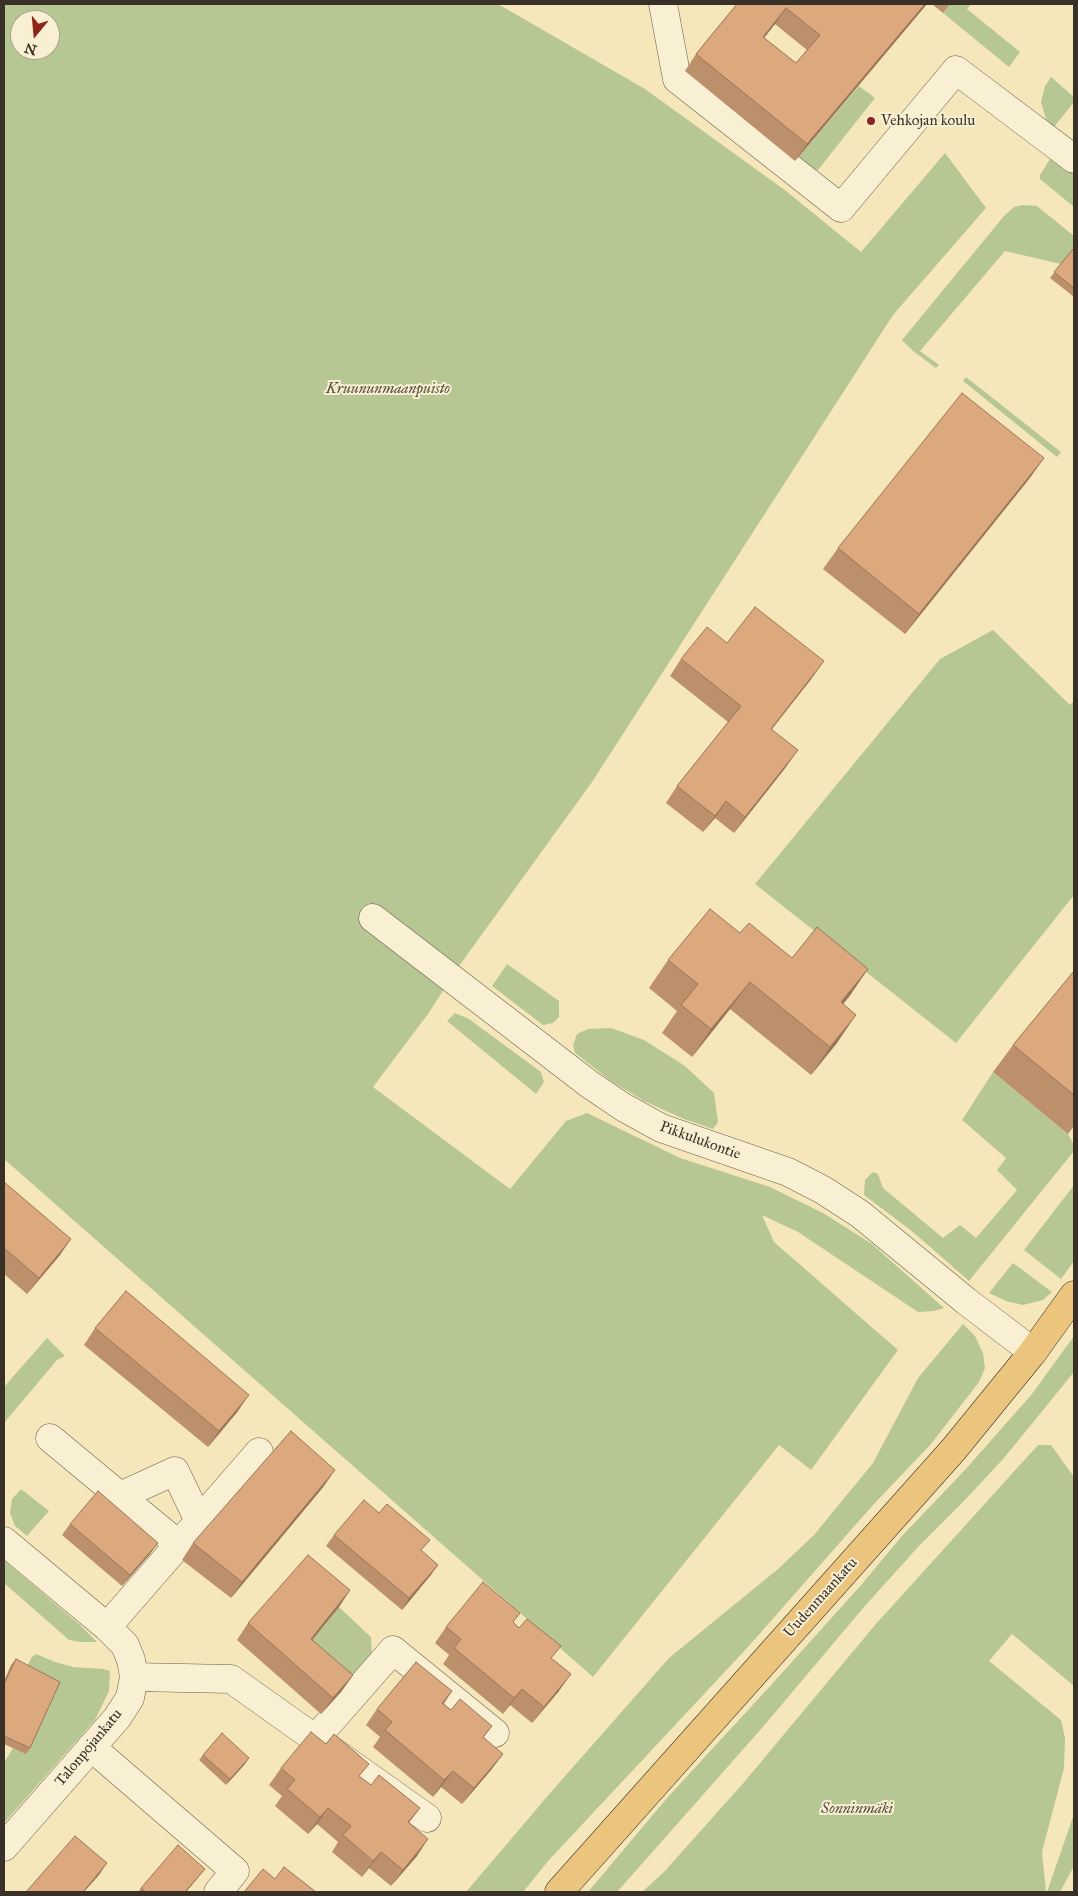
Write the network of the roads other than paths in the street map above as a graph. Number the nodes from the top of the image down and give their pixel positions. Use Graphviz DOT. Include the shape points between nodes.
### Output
graph roads {
  1 [pos="663,4"];
  2 [pos="1074,159"];
  3 [pos="373,918"];
  4 [pos="1074,1295"];
  5 [pos="1032,1352"];
  6 [pos="50,1438"];
  7 [pos="259,1452"];
  8 [pos="120,1496"];
  9 [pos="199,1521"];
  10 [pos="4,1540"];
  11 [pos="179,1544"];
  12 [pos="107,1628"];
  13 [pos="134,1677"];
  14 [pos="495,1733"];
  15 [pos="315,1740"];
  16 [pos="91,1747"];
  17 [pos="427,1818"];
  18 [pos="4,1847"];
  19 [pos="218,1892"];
  20 [pos="559,1892"];
  1 -- 2 [label="street" via="677,79 841,208 956,70"];
  3 -- 5 [label="street, Pikkulukontie" via="623,1107 661,1128 788,1172 860,1214"];
  4 -- 5 [label="main road, Uudenmaankatu"];
  5 -- 20 [label="main road, Uudenmaankatu" via="954,1449"];
  6 -- 8 [label="street"];
  7 -- 9 [label="street"];
  8 -- 9 [label="street" via="175,1471"];
  8 -- 11 [label="street"];
  9 -- 11 [label="street"];
  10 -- 12 [label="street, Talonpojankatu"];
  11 -- 12 [label="street"];
  12 -- 13 [label="street, Talonpojankatu" via="125,1645"];
  13 -- 15 [label="street" via="231,1678"];
  13 -- 16 [label="street, Talonpojankatu" via="130,1698"];
  14 -- 15 [label="street" via="393,1650"];
  15 -- 17 [label="street"];
  16 -- 18 [label="street, Talonpojankatu"];
  16 -- 19 [label="street" via="235,1871"];
}
